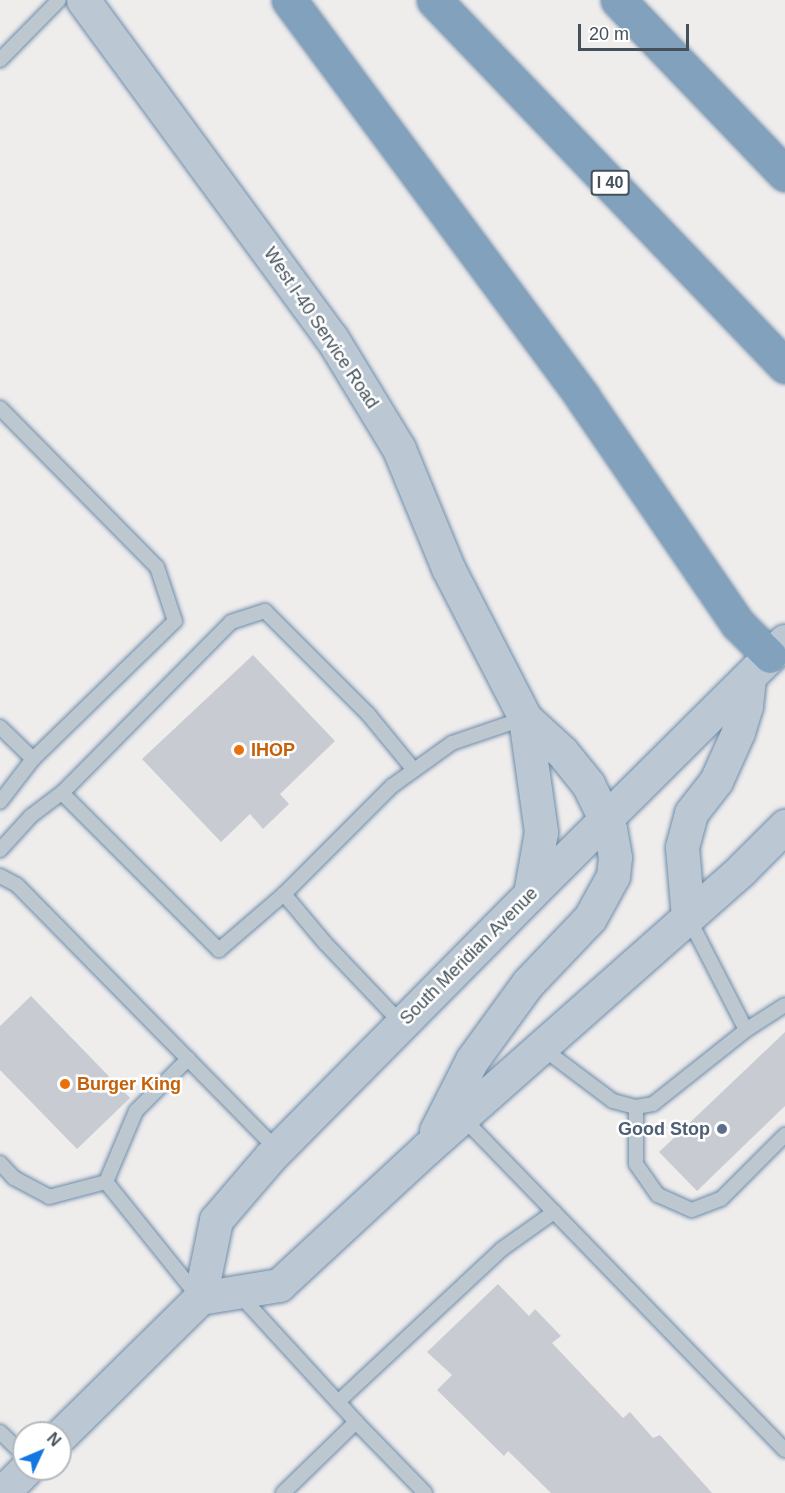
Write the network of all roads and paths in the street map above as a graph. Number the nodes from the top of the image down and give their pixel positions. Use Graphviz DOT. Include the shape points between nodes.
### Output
graph roads {
  1 [pos="59,0"];
  2 [pos="83,0"];
  3 [pos="289,0"];
  4 [pos="434,0"];
  5 [pos="618,0"];
  6 [pos="2,53"];
  7 [pos="785,174"];
  8 [pos="785,366"];
  9 [pos="0,408"];
  10 [pos="772,661"];
  11 [pos="525,718"];
  12 [pos="0,727"];
  13 [pos="33,759"];
  14 [pos="414,770"];
  15 [pos="62,793"];
  16 [pos="0,802"];
  17 [pos="606,820"];
  18 [pos="785,826"];
  19 [pos="0,850"];
  20 [pos="785,854"];
  21 [pos="742,868"];
  22 [pos="0,876"];
  23 [pos="284,894"];
  24 [pos="530,894"];
  25 [pos="688,917"];
  26 [pos="785,1005"];
  27 [pos="402,1024"];
  28 [pos="746,1030"];
  29 [pos="541,1047"];
  30 [pos="188,1059"];
  31 [pos="636,1107"];
  32 [pos="462,1117"];
  33 [pos="785,1135"];
  34 [pos="427,1149"];
  35 [pos="278,1150"];
  36 [pos="0,1163"];
  37 [pos="106,1182"];
  38 [pos="554,1212"];
  39 [pos="236,1292"];
  40 [pos="200,1298"];
  41 [pos="338,1402"];
  42 [pos="356,1422"];
  43 [pos="72,1424"];
  44 [pos="0,1432"];
  45 [pos="785,1450"];
  46 [pos="12,1465"];
  47 [pos="283,1493"];
  48 [pos="425,1493"];
  1 -- 6 [label="lane"];
  2 -- 11 [label="main road, West I-40 Service Road" via="243,216 363,387 399,449 448,568"];
  3 -- 10 [label="highway" via="584,398 738,624"];
  4 -- 8 [label="highway, I 40"];
  5 -- 7 [label="highway"];
  9 -- 13 [label="lane" via="158,567 175,621"];
  10 -- 17 [label="main road, South Meridian Avenue"];
  10 -- 25 [label="main road" via="746,706 716,781 691,813 681,847"];
  11 -- 14 [label="lane" via="452,743"];
  11 -- 17 [label="main road, West I-40 Service Road" via="588,784"];
  11 -- 24 [label="main road, West I-40 Service Road" via="541,832"];
  12 -- 13 [label="lane"];
  13 -- 16 [label="lane"];
  14 -- 15 [label="lane" via="368,714 265,611 231,622"];
  14 -- 23 [label="lane" via="392,786"];
  15 -- 19 [label="lane" via="31,816"];
  15 -- 23 [label="lane" via="219,951"];
  17 -- 24 [label="main road, South Meridian Avenue"];
  17 -- 34 [label="main road, West I-40 Service Road" via="615,857 605,895 590,918 528,984 472,1060"];
  18 -- 21 [label="main road"];
  20 -- 21 [label="main road" via="778,860"];
  21 -- 25 [label="main road"];
  22 -- 30 [label="lane" via="17,885"];
  23 -- 27 [label="lane"];
  24 -- 27 [label="main road, South Meridian Avenue"];
  25 -- 28 [label="lane"];
  25 -- 29 [label="main road"];
  26 -- 28 [label="lane"];
  27 -- 35 [label="main road, South Meridian Avenue"];
  28 -- 31 [label="lane" via="653,1104"];
  29 -- 31 [label="lane" via="613,1101"];
  29 -- 32 [label="main road"];
  30 -- 35 [label="lane"];
  30 -- 37 [label="lane" via="136,1111"];
  31 -- 33 [label="lane" via="636,1164 658,1195 692,1210 721,1199"];
  32 -- 34 [label="main road"];
  32 -- 38 [label="lane"];
  34 -- 39 [label="main road" via="279,1285"];
  35 -- 40 [label="main road, South Meridian Avenue" via="216,1220"];
  36 -- 37 [label="lane" via="14,1178 49,1197"];
  37 -- 40 [label="lane"];
  38 -- 41 [label="lane" via="502,1249"];
  38 -- 45 [label="lane"];
  39 -- 40 [label="main road"];
  39 -- 41 [label="lane"];
  40 -- 43 [label="main road"];
  41 -- 42 [label="lane"];
  42 -- 47 [label="lane"];
  42 -- 48 [label="lane"];
  44 -- 46 [label="lane"];
}
